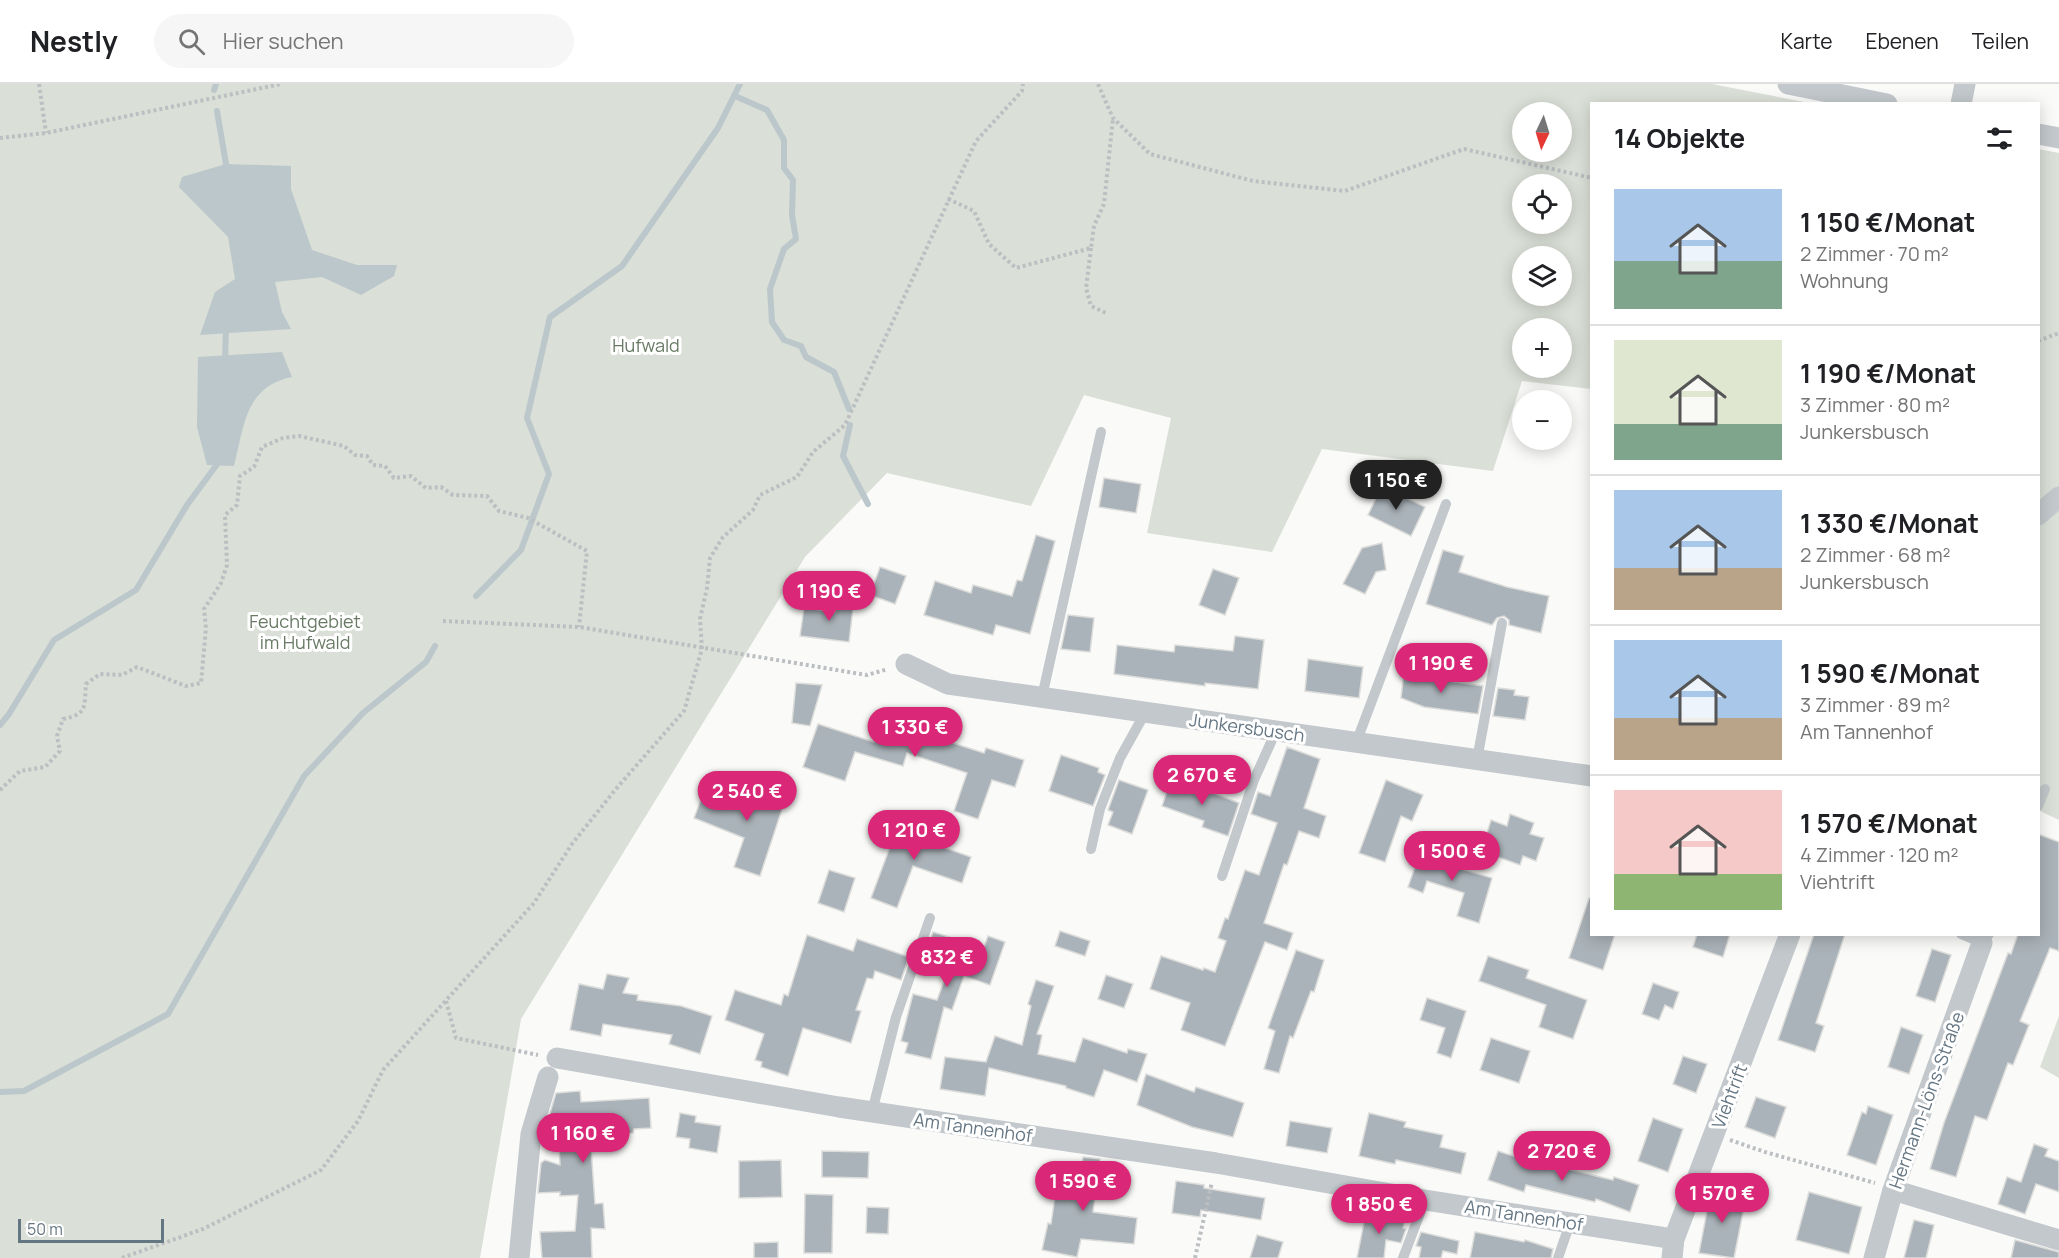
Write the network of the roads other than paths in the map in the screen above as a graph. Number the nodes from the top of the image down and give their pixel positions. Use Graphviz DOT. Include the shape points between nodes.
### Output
graph roads {
  1 [pos="1788,84"];
  2 [pos="1965,84"];
  3 [pos="1877,102"];
  4 [pos="1961,102"];
  5 [pos="2040,134"];
  6 [pos="2059,138"];
  7 [pos="1101,432"];
  8 [pos="2059,497"];
  9 [pos="1446,504"];
  10 [pos="2040,513"];
  11 [pos="1502,623"];
  12 [pos="906,664"];
  13 [pos="1042,697"];
  14 [pos="1145,713"];
  15 [pos="1276,731"];
  16 [pos="1356,743"];
  17 [pos="1477,760"];
  18 [pos="1590,776"];
  19 [pos="2045,789"];
  20 [pos="2040,801"];
  21 [pos="1091,849"];
  22 [pos="1222,876"];
  23 [pos="930,918"];
  24 [pos="1789,936"];
  25 [pos="1986,939"];
  26 [pos="872,1112"];
  27 [pos="1893,1190"];
  28 [pos="1425,1200"];
  29 [pos="1570,1223"];
  30 [pos="2059,1240"];
  31 [pos="1673,1248"];
  32 [pos="519,1258"];
  33 [pos="1403,1258"];
  34 [pos="1558,1258"];
  35 [pos="1874,1258"];
  1 -- 3 [label="street"];
  2 -- 4 [label="street"];
  5 -- 6 [label="street"];
  7 -- 13 [label="lane"];
  8 -- 10 [label="street"];
  9 -- 16 [label="lane"];
  11 -- 17 [label="lane"];
  12 -- 13 [label="street, Junkersbusch" via="948,684"];
  13 -- 14 [label="street, Junkersbusch"];
  14 -- 15 [label="street, Junkersbusch"];
  14 -- 21 [label="lane" via="1120,758 1100,809"];
  15 -- 16 [label="street, Junkersbusch"];
  15 -- 22 [label="lane" via="1254,780"];
  16 -- 17 [label="street, Junkersbusch"];
  17 -- 18 [label="street, Junkersbusch"];
  19 -- 20 [label="lane"];
  23 -- 26 [label="lane" via="896,1017"];
  24 -- 31 [label="street, Viehtrift"];
  25 -- 27 [label="street, Hermann-Löns-Straße"];
  26 -- 28 [label="street, Am Tannenhof" via="1216,1163"];
  26 -- 32 [label="street, Am Tannenhof" via="552,1068 531,1134"];
  27 -- 30 [label="street"];
  27 -- 35 [label="street, Hermann-Löns-Straße"];
  28 -- 29 [label="street, Am Tannenhof"];
  28 -- 33 [label="lane"];
  29 -- 31 [label="street, Am Tannenhof"];
  29 -- 34 [label="lane"];
}
